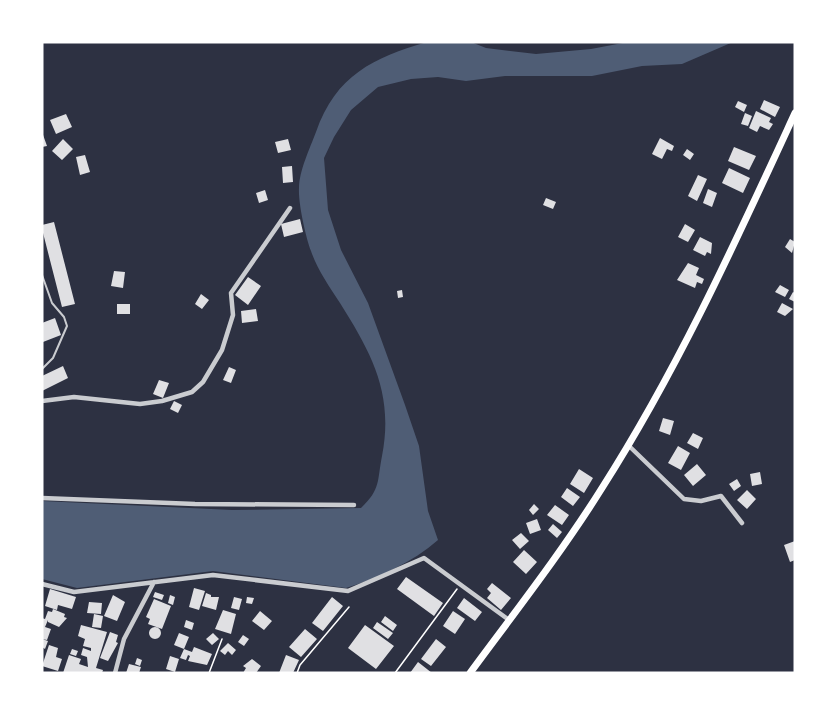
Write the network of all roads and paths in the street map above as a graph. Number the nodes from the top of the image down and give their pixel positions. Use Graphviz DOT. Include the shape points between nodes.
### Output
graph roads {
  1 [pos="795,113"];
  2 [pos="290,208"];
  3 [pos="42,275"];
  4 [pos="42,369"];
  5 [pos="42,401"];
  6 [pos="628,445"];
  7 [pos="42,498"];
  8 [pos="354,505"];
  9 [pos="742,523"];
  10 [pos="154,582"];
  11 [pos="42,584"];
  12 [pos="461,585"];
  13 [pos="349,607"];
  14 [pos="509,620"];
  15 [pos="222,639"];
  16 [pos="116,673"];
  17 [pos="209,673"];
  18 [pos="297,673"];
  19 [pos="395,673"];
  20 [pos="470,673"];
  1 -- 6 [label="main road" via="705,305"];
  2 -- 5 [label="street" via="231,293 233,315 222,350 203,382 192,392 140,404 74,397"];
  3 -- 4 [label="lane" via="52,303 67,326 53,358"];
  6 -- 9 [label="street" via="684,499 701,501 721,496"];
  6 -- 14 [label="main road" via="578,524"];
  7 -- 8 [label="street"];
  10 -- 11 [label="street" via="74,592"];
  10 -- 12 [label="street" via="213,575 348,591 424,558"];
  10 -- 16 [label="street" via="124,639"];
  12 -- 14 [label="street"];
  12 -- 19 [label="path"];
  13 -- 18 [label="path"];
  14 -- 20 [label="main road"];
  15 -- 17 [label="path"];
}
